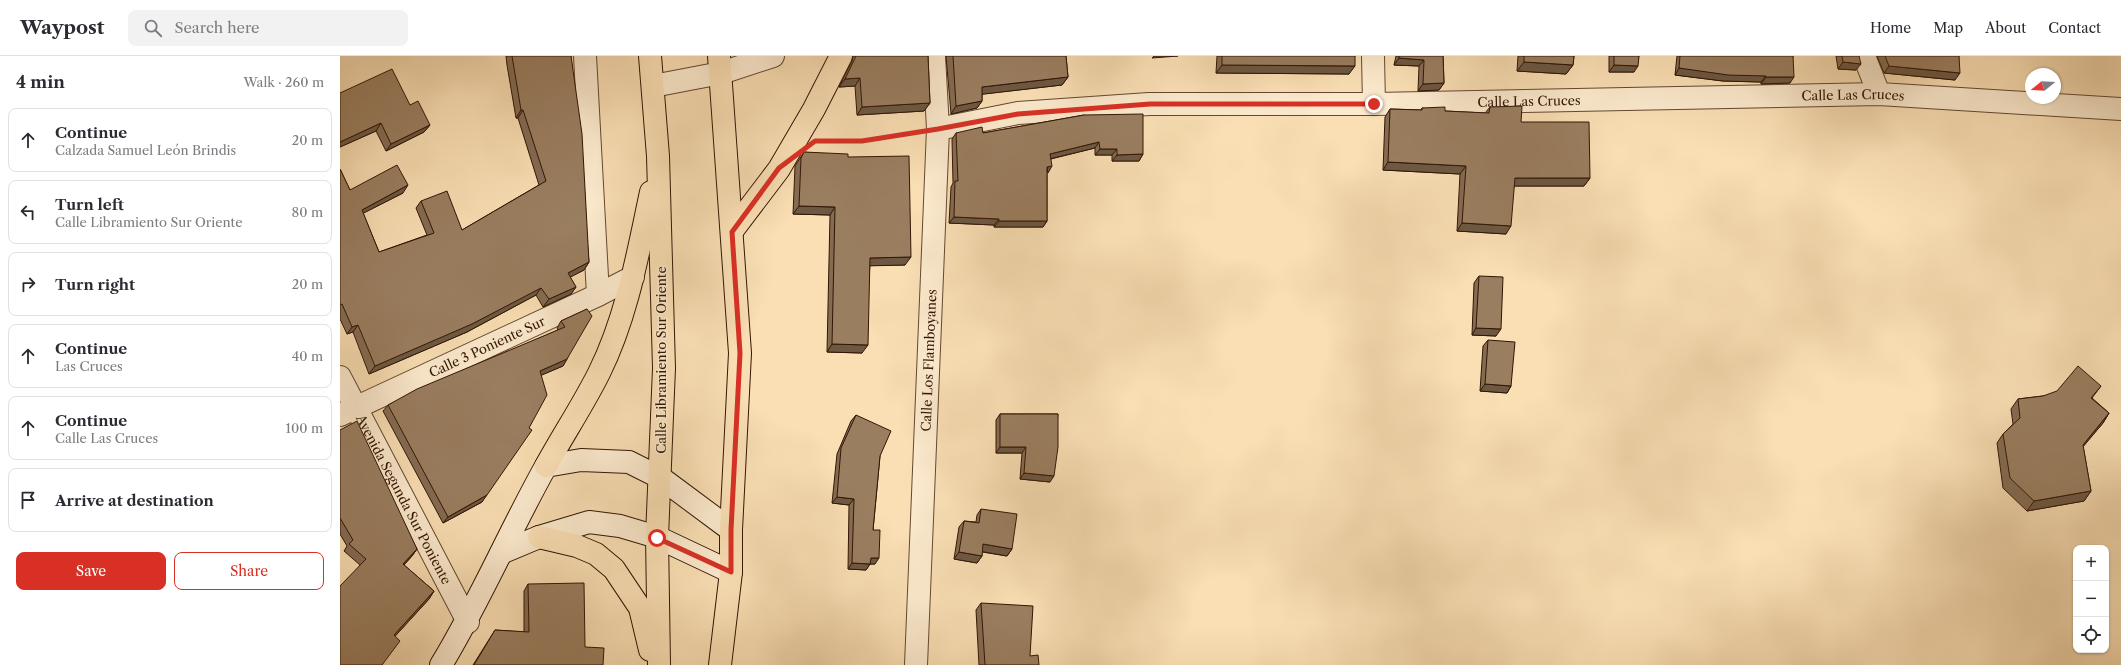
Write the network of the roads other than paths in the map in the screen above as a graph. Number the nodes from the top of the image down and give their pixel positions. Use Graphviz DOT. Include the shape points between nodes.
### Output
graph roads {
  1 [pos="585,56"];
  2 [pos="650,56"];
  3 [pos="772,56"];
  4 [pos="841,56"];
  5 [pos="934,56"];
  6 [pos="1373,56"];
  7 [pos="1864,56"];
  8 [pos="720,65"];
  9 [pos="653,86"];
  10 [pos="1879,94"];
  11 [pos="1374,104"];
  12 [pos="2121,109"];
  13 [pos="938,129"];
  14 [pos="658,156"];
  15 [pos="732,232"];
  16 [pos="633,277"];
  17 [pos="598,295"];
  18 [pos="340,377"];
  19 [pos="347,411"];
  20 [pos="546,466"];
  21 [pos="660,478"];
  22 [pos="731,530"];
  23 [pos="539,537"];
  24 [pos="657,538"];
  25 [pos="501,553"];
  26 [pos="731,572"];
  27 [pos="468,622"];
  28 [pos="441,665"];
  29 [pos="654,665"];
  30 [pos="659,665"];
  31 [pos="720,665"];
  32 [pos="916,665"];
  1 -- 17 [label="street"];
  2 -- 9 [label="main road, Calle Libramiento Sur Oriente"];
  3 -- 8 [label="street"];
  4 -- 15 [label="main road" via="814,109 779,168"];
  5 -- 13 [label="street, Calle Los Flamboyanes"];
  6 -- 11 [label="street"];
  7 -- 10 [label="street"];
  8 -- 9 [label="street"];
  8 -- 15 [label="main road"];
  9 -- 14 [label="main road, Calle Libramiento Sur Oriente"];
  10 -- 11 [label="street, Calle Las Cruces"];
  10 -- 12 [label="street, Calle Las Cruces"];
  11 -- 13 [label="street, Calle Las Cruces" via="1150,104 1018,114"];
  13 -- 32 [label="street, Calle Los Flamboyanes"];
  14 -- 16 [label="main road"];
  14 -- 21 [label="main road, Calle Libramiento Sur Oriente" via="664,368"];
  15 -- 22 [label="main road" via="740,353"];
  16 -- 17 [label="street, Calle 3 Poniente Sur"];
  16 -- 20 [label="main road" via="623,311 599,372"];
  17 -- 19 [label="street, Calle 3 Poniente Sur"];
  18 -- 19 [label="street, Avenida Segunda Sur Poniente"];
  19 -- 27 [label="street, Avenida Segunda Sur Poniente"];
  20 -- 21 [label="street" via="581,460 629,462"];
  20 -- 25 [label="street"];
  21 -- 22 [label="street"];
  21 -- 24 [label="main road, Calle Libramiento Sur Oriente"];
  22 -- 26 [label="main road"];
  23 -- 24 [label="street" via="590,522 620,526"];
  23 -- 25 [label="street"];
  23 -- 29 [label="main road" via="577,546 596,554 614,569 640,608"];
  24 -- 26 [label="street"];
  24 -- 30 [label="main road, Calle Libramiento Sur Oriente"];
  25 -- 27 [label="street"];
  26 -- 31 [label="main road"];
  27 -- 28 [label="street"];
}
